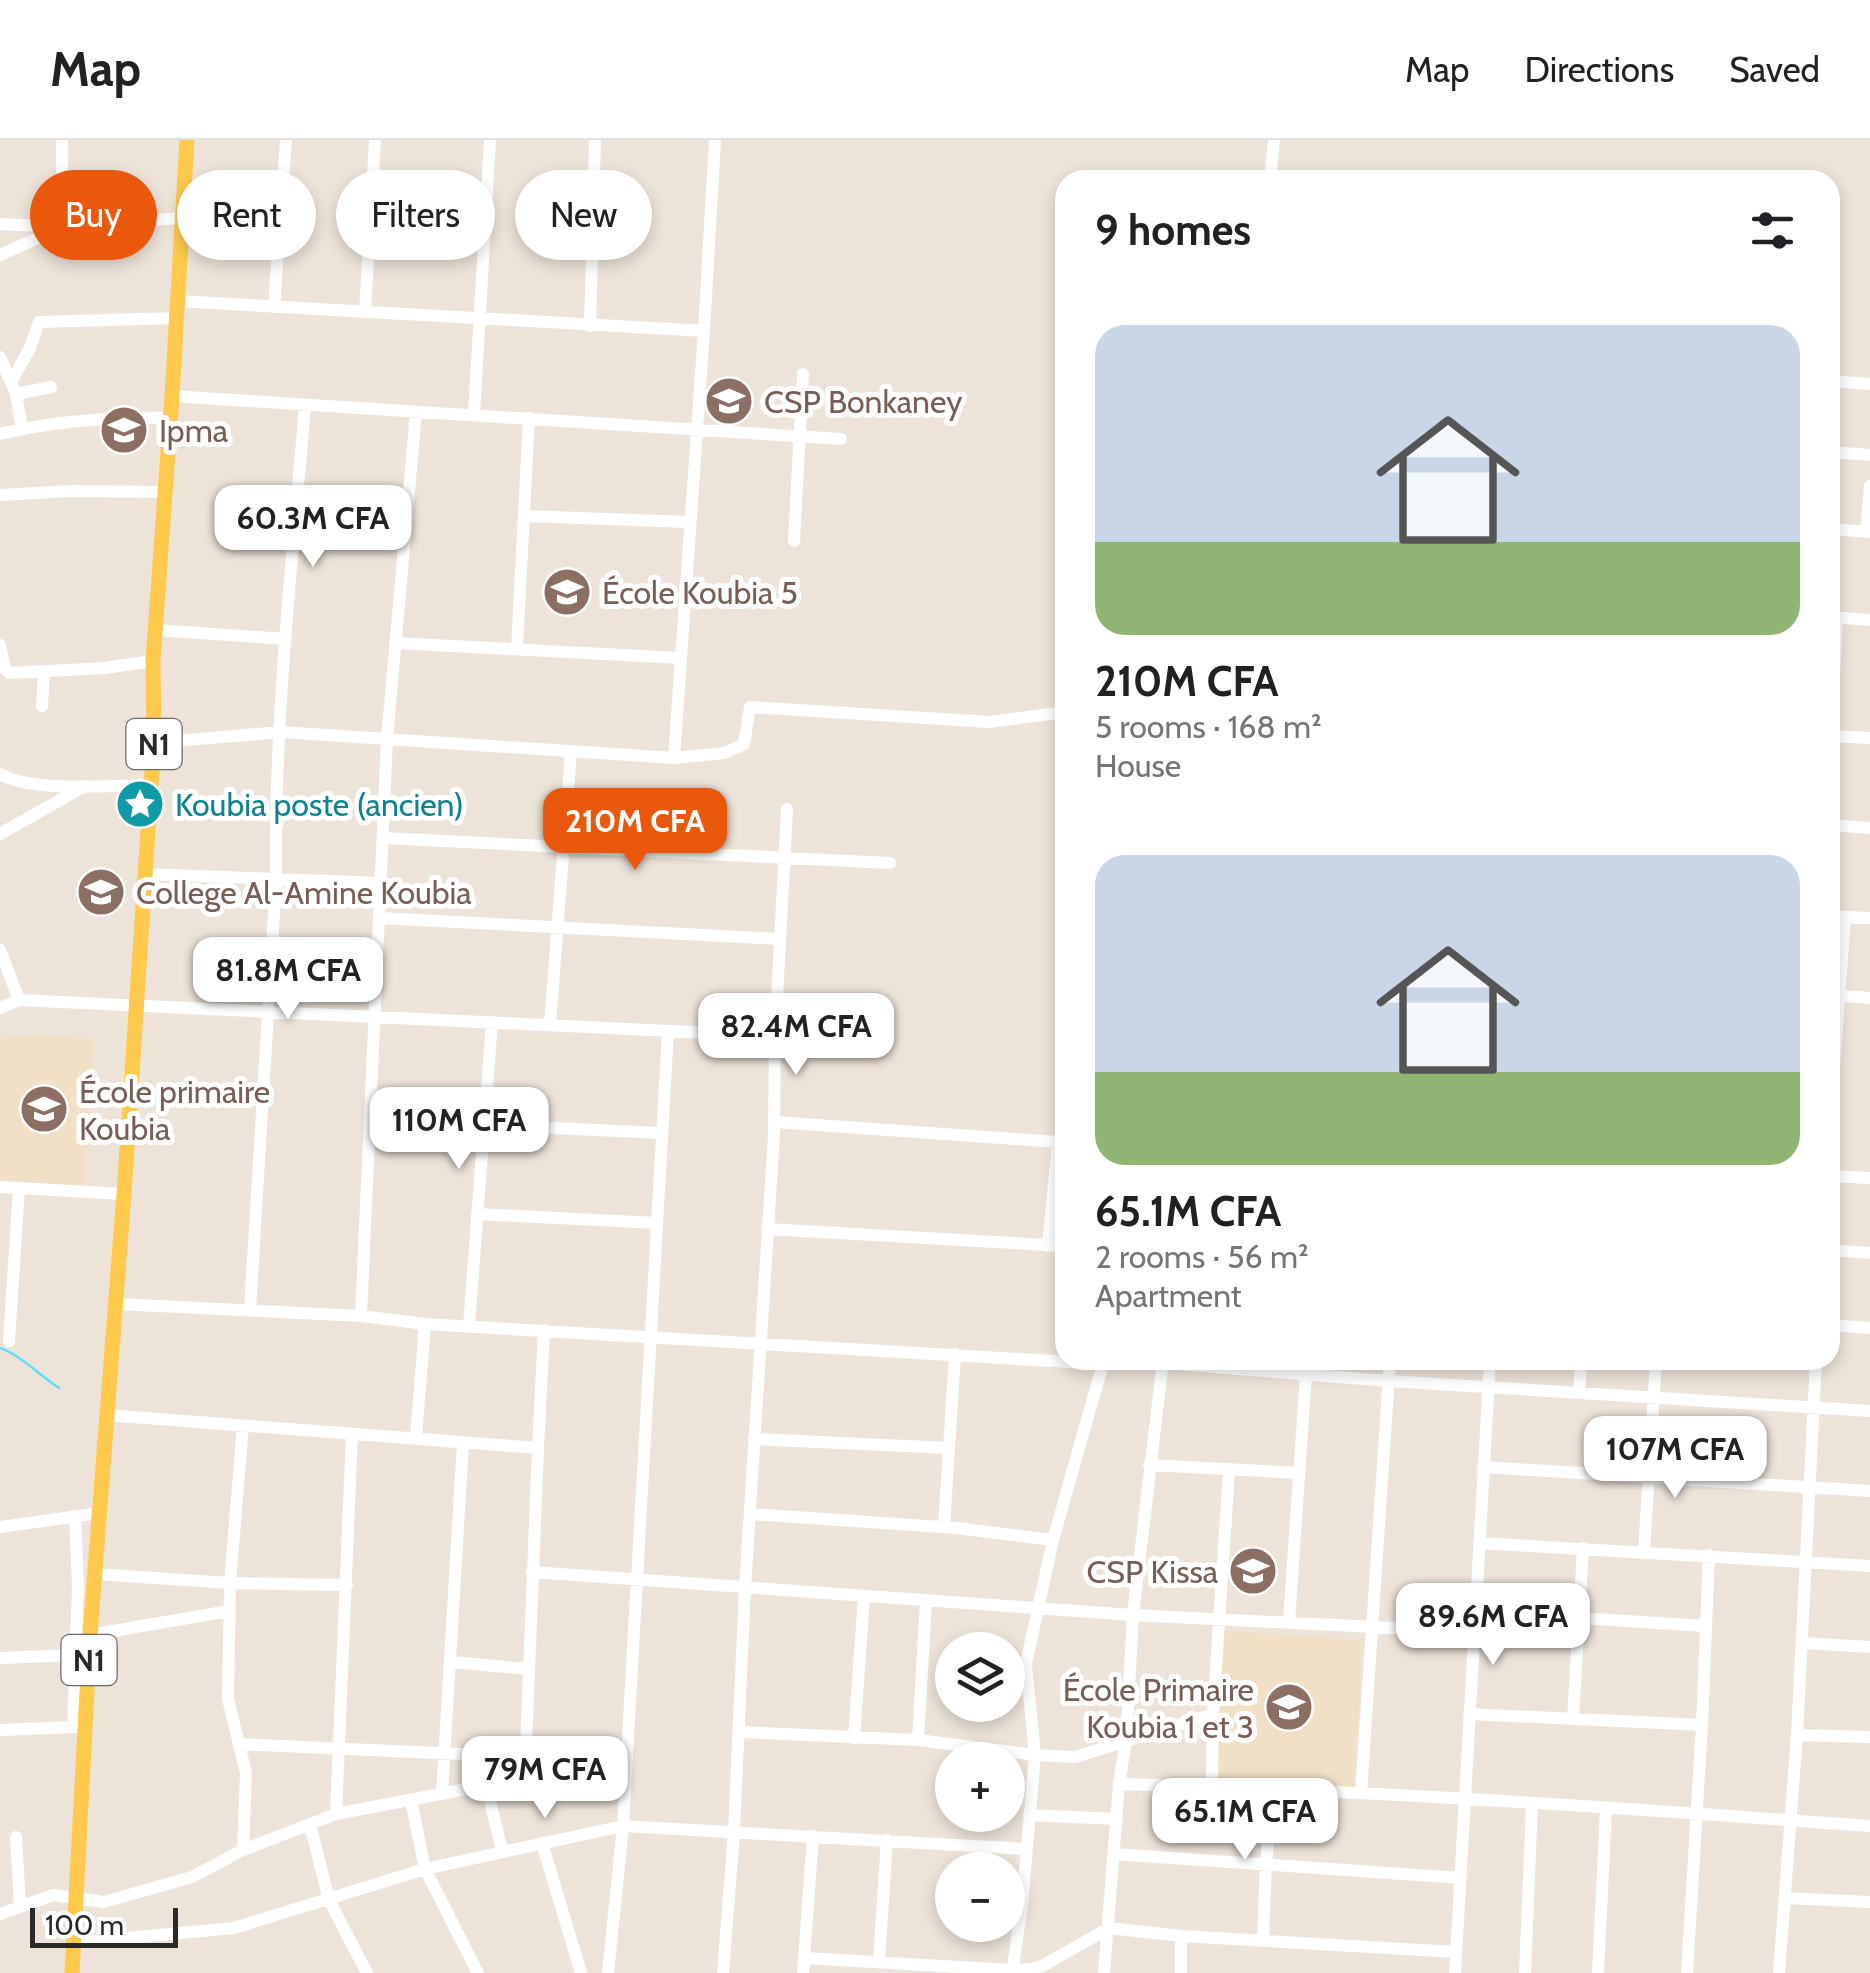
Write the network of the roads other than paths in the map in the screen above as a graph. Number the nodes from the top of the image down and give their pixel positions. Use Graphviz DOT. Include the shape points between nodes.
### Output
graph roads {
  1 [pos="62,140"];
  2 [pos="187,140"];
  3 [pos="286,140"];
  4 [pos="374,140"];
  5 [pos="490,140"];
  6 [pos="595,140"];
  7 [pos="715,140"];
  8 [pos="1274,140"];
  9 [pos="62,170"];
  10 [pos="185,170"];
  11 [pos="1271,170"];
  12 [pos="0,224"];
  13 [pos="30,225"];
  14 [pos="30,242"];
  15 [pos="0,256"];
  16 [pos="179,260"];
  17 [pos="274,307"];
  18 [pos="176,310"];
  19 [pos="365,312"];
  20 [pos="479,319"];
  21 [pos="590,326"];
  22 [pos="704,331"];
  23 [pos="0,357"];
  24 [pos="803,374"];
  25 [pos="1840,382"];
  26 [pos="1870,384"];
  27 [pos="51,387"];
  28 [pos="14,388"];
  29 [pos="172,396"];
  30 [pos="306,406"];
  31 [pos="416,412"];
  32 [pos="474,415"];
  33 [pos="169,418"];
  34 [pos="529,418"];
  35 [pos="22,429"];
  36 [pos="698,430"];
  37 [pos="0,434"];
  38 [pos="800,436"];
  39 [pos="840,439"];
  40 [pos="1840,452"];
  41 [pos="1870,454"];
  42 [pos="1870,486"];
  43 [pos="164,492"];
  44 [pos="0,495"];
  45 [pos="524,516"];
  46 [pos="689,522"];
  47 [pos="1840,530"];
  48 [pos="1868,532"];
  49 [pos="794,541"];
  50 [pos="1840,618"];
  51 [pos="1870,620"];
  52 [pos="155,630"];
  53 [pos="286,639"];
  54 [pos="396,643"];
  55 [pos="0,644"];
  56 [pos="517,648"];
  57 [pos="680,658"];
  58 [pos="153,661"];
  59 [pos="44,671"];
  60 [pos="42,706"];
  61 [pos="1055,713"];
  62 [pos="281,732"];
  63 [pos="1840,736"];
  64 [pos="1870,738"];
  65 [pos="387,739"];
  66 [pos="154,746"];
  67 [pos="570,752"];
  68 [pos="674,758"];
  69 [pos="0,774"];
  70 [pos="87,785"];
  71 [pos="152,785"];
  72 [pos="787,809"];
  73 [pos="1840,826"];
  74 [pos="1870,828"];
  75 [pos="0,834"];
  76 [pos="382,838"];
  77 [pos="562,848"];
  78 [pos="784,858"];
  79 [pos="890,863"];
  80 [pos="145,874"];
  81 [pos="276,880"];
  82 [pos="380,883"];
  83 [pos="1840,916"];
  84 [pos="379,918"];
  85 [pos="1870,918"];
  86 [pos="555,927"];
  87 [pos="780,939"];
  88 [pos="0,950"];
  89 [pos="1840,996"];
  90 [pos="1870,998"];
  91 [pos="19,1000"];
  92 [pos="136,1004"];
  93 [pos="0,1008"];
  94 [pos="268,1010"];
  95 [pos="374,1016"];
  96 [pos="492,1022"];
  97 [pos="550,1024"];
  98 [pos="668,1030"];
  99 [pos="775,1036"];
  100 [pos="774,1122"];
  101 [pos="484,1125"];
  102 [pos="662,1133"];
  103 [pos="1055,1142"];
  104 [pos="1055,1173"];
  105 [pos="1840,1176"];
  106 [pos="1870,1178"];
  107 [pos="0,1187"];
  108 [pos="19,1188"];
  109 [pos="124,1194"];
  110 [pos="478,1214"];
  111 [pos="657,1223"];
  112 [pos="767,1229"];
  113 [pos="1048,1246"];
  114 [pos="1055,1246"];
  115 [pos="1840,1250"];
  116 [pos="1870,1252"];
  117 [pos="7,1265"];
  118 [pos="116,1304"];
  119 [pos="250,1310"];
  120 [pos="361,1316"];
  121 [pos="425,1324"];
  122 [pos="469,1325"];
  123 [pos="1840,1326"];
  124 [pos="1870,1328"];
  125 [pos="544,1330"];
  126 [pos="651,1337"];
  127 [pos="8,1341"];
  128 [pos="759,1343"];
  129 [pos="955,1354"];
  130 [pos="1055,1359"];
  131 [pos="1102,1370"];
  132 [pos="1162,1370"];
  133 [pos="1258,1370"];
  134 [pos="1389,1370"];
  135 [pos="1489,1370"];
  136 [pos="1580,1370"];
  137 [pos="1655,1370"];
  138 [pos="1815,1370"];
  139 [pos="1306,1374"];
  140 [pos="1388,1381"];
  141 [pos="1488,1387"];
  142 [pos="1578,1393"];
  143 [pos="1654,1398"];
  144 [pos="1813,1408"];
  145 [pos="1870,1411"];
  146 [pos="106,1415"];
  147 [pos="243,1426"];
  148 [pos="352,1434"];
  149 [pos="416,1438"];
  150 [pos="754,1439"];
  151 [pos="463,1443"];
  152 [pos="538,1448"];
  153 [pos="949,1448"];
  154 [pos="1149,1466"];
  155 [pos="1484,1466"];
  156 [pos="1229,1471"];
  157 [pos="1298,1473"];
  158 [pos="1649,1478"];
  159 [pos="1808,1488"];
  160 [pos="1870,1491"];
  161 [pos="100,1513"];
  162 [pos="750,1514"];
  163 [pos="75,1516"];
  164 [pos="0,1527"];
  165 [pos="944,1527"];
  166 [pos="1053,1540"];
  167 [pos="1479,1543"];
  168 [pos="1583,1548"];
  169 [pos="1644,1551"];
  170 [pos="1709,1555"];
  171 [pos="1807,1563"];
  172 [pos="1870,1566"];
  173 [pos="532,1572"];
  174 [pos="95,1574"];
  175 [pos="637,1580"];
  176 [pos="230,1582"];
  177 [pos="347,1586"];
  178 [pos="744,1588"];
  179 [pos="864,1598"];
  180 [pos="926,1602"];
  181 [pos="1038,1607"];
  182 [pos="229,1611"];
  183 [pos="1133,1616"];
  184 [pos="1580,1618"];
  185 [pos="1219,1620"];
  186 [pos="1289,1622"];
  187 [pos="1706,1626"];
  188 [pos="1374,1628"];
  189 [pos="1474,1632"];
  190 [pos="90,1635"];
  191 [pos="1802,1643"];
  192 [pos="1870,1647"];
  193 [pos="76,1655"];
  194 [pos="0,1658"];
  195 [pos="451,1662"];
  196 [pos="528,1668"];
  197 [pos="1213,1714"];
  198 [pos="1469,1714"];
  199 [pos="1573,1719"];
  200 [pos="1702,1725"];
  201 [pos="79,1727"];
  202 [pos="0,1730"];
  203 [pos="740,1732"];
  204 [pos="1798,1735"];
  205 [pos="1870,1737"];
  206 [pos="854,1738"];
  207 [pos="918,1740"];
  208 [pos="1126,1741"];
  209 [pos="240,1744"];
  210 [pos="339,1749"];
  211 [pos="444,1754"];
  212 [pos="1035,1756"];
  213 [pos="525,1764"];
  214 [pos="626,1765"];
  215 [pos="486,1784"];
  216 [pos="1119,1784"];
  217 [pos="1212,1787"];
  218 [pos="1273,1789"];
  219 [pos="442,1792"];
  220 [pos="1362,1793"];
  221 [pos="1464,1798"];
  222 [pos="412,1800"];
  223 [pos="1532,1804"];
  224 [pos="1606,1809"];
  225 [pos="336,1814"];
  226 [pos="1696,1814"];
  227 [pos="1029,1815"];
  228 [pos="1117,1819"];
  229 [pos="1790,1820"];
  230 [pos="310,1824"];
  231 [pos="623,1826"];
  232 [pos="1870,1826"];
  233 [pos="734,1832"];
  234 [pos="813,1836"];
  235 [pos="16,1837"];
  236 [pos="887,1840"];
  237 [pos="542,1843"];
  238 [pos="1026,1849"];
  239 [pos="243,1850"];
  240 [pos="502,1851"];
  241 [pos="1114,1854"];
  242 [pos="1266,1864"];
  243 [pos="425,1869"];
  244 [pos="1460,1878"];
  245 [pos="76,1897"];
  246 [pos="1786,1898"];
  247 [pos="329,1900"];
  248 [pos="1870,1902"];
  249 [pos="20,1905"];
  250 [pos="0,1914"];
  251 [pos="1110,1928"];
  252 [pos="1181,1936"];
  253 [pos="1262,1940"];
  254 [pos="74,1944"];
  255 [pos="1456,1952"];
  256 [pos="879,1961"];
  257 [pos="803,1966"];
  258 [pos="1012,1971"];
  259 [pos="72,1973"];
  260 [pos="367,1973"];
  261 [pos="478,1973"];
  262 [pos="581,1973"];
  263 [pos="608,1973"];
  264 [pos="724,1973"];
  265 [pos="1104,1973"];
  266 [pos="1180,1973"];
  267 [pos="1454,1973"];
  268 [pos="1525,1973"];
  269 [pos="1598,1973"];
  270 [pos="1687,1973"];
  271 [pos="1779,1973"];
  1 -- 9 [label="street"];
  2 -- 10 [label="main road, N1"];
  3 -- 17 [label="street"];
  4 -- 19 [label="street"];
  5 -- 20 [label="street"];
  6 -- 21 [label="street"];
  7 -- 22 [label="street"];
  8 -- 11 [label="street"];
  12 -- 13 [label="street"];
  14 -- 15 [label="street"];
  16 -- 18 [label="main road, N1"];
  17 -- 18 [label="street"];
  17 -- 19 [label="street"];
  18 -- 28 [label="street" via="40,322"];
  18 -- 29 [label="main road, N1"];
  19 -- 20 [label="street"];
  20 -- 21 [label="street"];
  20 -- 32 [label="street"];
  21 -- 22 [label="street"];
  22 -- 36 [label="street"];
  23 -- 28 [label="street"];
  24 -- 38 [label="street"];
  25 -- 26 [label="street"];
  27 -- 28 [label="street"];
  28 -- 35 [label="street"];
  29 -- 30 [label="street"];
  29 -- 33 [label="main road, N1"];
  30 -- 31 [label="street"];
  30 -- 53 [label="street"];
  31 -- 32 [label="street"];
  31 -- 54 [label="street"];
  32 -- 34 [label="street"];
  33 -- 35 [label="street"];
  33 -- 43 [label="main road, N1"];
  34 -- 36 [label="street"];
  34 -- 45 [label="street"];
  35 -- 37 [label="street"];
  36 -- 38 [label="street"];
  36 -- 46 [label="street"];
  38 -- 39 [label="street"];
  38 -- 49 [label="street"];
  40 -- 41 [label="street"];
  42 -- 48 [label="street"];
  43 -- 44 [label="street"];
  43 -- 52 [label="main road, N1"];
  45 -- 46 [label="street"];
  45 -- 56 [label="street"];
  46 -- 57 [label="street"];
  47 -- 48 [label="street"];
  50 -- 51 [label="street"];
  52 -- 53 [label="street"];
  52 -- 58 [label="main road, N1"];
  53 -- 62 [label="street"];
  54 -- 56 [label="street"];
  54 -- 65 [label="street"];
  55 -- 59 [label="street" via="6,672"];
  56 -- 57 [label="street"];
  57 -- 68 [label="street"];
  58 -- 59 [label="street"];
  58 -- 66 [label="main road, N1"];
  59 -- 60 [label="street"];
  61 -- 68 [label="street" via="989,722 750,707 744,744"];
  62 -- 65 [label="street"];
  62 -- 66 [label="street"];
  62 -- 81 [label="street"];
  63 -- 64 [label="street"];
  65 -- 67 [label="street"];
  65 -- 76 [label="street"];
  66 -- 71 [label="main road, N1"];
  67 -- 68 [label="street"];
  67 -- 77 [label="street"];
  69 -- 70 [label="street" via="22,782"];
  70 -- 71 [label="street"];
  70 -- 75 [label="street"];
  71 -- 80 [label="main road, N1"];
  72 -- 78 [label="street"];
  73 -- 74 [label="street"];
  76 -- 77 [label="street"];
  76 -- 82 [label="street"];
  77 -- 78 [label="street"];
  77 -- 86 [label="street"];
  78 -- 79 [label="street"];
  78 -- 87 [label="street"];
  80 -- 81 [label="street"];
  80 -- 92 [label="main road, N1"];
  81 -- 82 [label="street"];
  81 -- 94 [label="street"];
  82 -- 84 [label="street"];
  83 -- 85 [label="street"];
  84 -- 86 [label="street"];
  84 -- 95 [label="street"];
  86 -- 87 [label="street"];
  86 -- 97 [label="street"];
  87 -- 99 [label="street"];
  88 -- 91 [label="street"];
  89 -- 90 [label="street"];
  91 -- 92 [label="street"];
  91 -- 93 [label="street"];
  92 -- 94 [label="street"];
  92 -- 109 [label="main road, N1"];
  94 -- 95 [label="street"];
  94 -- 119 [label="street"];
  95 -- 96 [label="street"];
  95 -- 120 [label="street"];
  96 -- 97 [label="street"];
  96 -- 101 [label="street"];
  97 -- 98 [label="street"];
  98 -- 99 [label="street"];
  98 -- 102 [label="street"];
  99 -- 100 [label="street"];
  100 -- 103 [label="street"];
  100 -- 112 [label="street"];
  101 -- 102 [label="street"];
  101 -- 110 [label="street"];
  102 -- 111 [label="street"];
  104 -- 113 [label="street"];
  105 -- 106 [label="street"];
  107 -- 108 [label="street"];
  108 -- 109 [label="street"];
  108 -- 117 [label="street"];
  109 -- 118 [label="main road, N1"];
  110 -- 111 [label="street"];
  110 -- 122 [label="street"];
  111 -- 126 [label="street"];
  112 -- 113 [label="street"];
  112 -- 128 [label="street"];
  113 -- 114 [label="street"];
  115 -- 116 [label="street"];
  117 -- 127 [label="street"];
  118 -- 119 [label="street"];
  118 -- 146 [label="main road, N1"];
  119 -- 120 [label="street"];
  120 -- 121 [label="street"];
  121 -- 122 [label="street"];
  121 -- 149 [label="street"];
  122 -- 125 [label="street"];
  123 -- 124 [label="street"];
  125 -- 126 [label="street"];
  125 -- 152 [label="street"];
  126 -- 128 [label="street"];
  126 -- 175 [label="street"];
  128 -- 129 [label="street"];
  128 -- 150 [label="street"];
  129 -- 130 [label="street"];
  129 -- 153 [label="street"];
  131 -- 166 [label="street"];
  132 -- 154 [label="street"];
  133 -- 139 [label="street"];
  134 -- 140 [label="street"];
  135 -- 141 [label="street"];
  136 -- 142 [label="street"];
  137 -- 143 [label="street"];
  138 -- 144 [label="street"];
  139 -- 140 [label="street"];
  139 -- 157 [label="street"];
  140 -- 141 [label="street"];
  140 -- 188 [label="street"];
  141 -- 142 [label="street"];
  141 -- 155 [label="street"];
  142 -- 143 [label="street"];
  143 -- 144 [label="street"];
  143 -- 158 [label="street"];
  144 -- 145 [label="street"];
  144 -- 159 [label="street"];
  146 -- 147 [label="street"];
  146 -- 161 [label="main road, N1"];
  147 -- 148 [label="street"];
  147 -- 176 [label="street"];
  148 -- 149 [label="street"];
  148 -- 177 [label="street"];
  149 -- 151 [label="street"];
  150 -- 153 [label="street"];
  150 -- 162 [label="street"];
  151 -- 152 [label="street"];
  151 -- 195 [label="street"];
  152 -- 173 [label="street"];
  153 -- 165 [label="street"];
  154 -- 156 [label="street"];
  154 -- 183 [label="street"];
  155 -- 158 [label="street"];
  155 -- 167 [label="street"];
  156 -- 157 [label="street"];
  156 -- 185 [label="street"];
  157 -- 186 [label="street"];
  158 -- 159 [label="street"];
  158 -- 169 [label="street"];
  159 -- 160 [label="street"];
  159 -- 171 [label="street"];
  161 -- 163 [label="street"];
  161 -- 174 [label="main road, N1"];
  162 -- 165 [label="street"];
  162 -- 178 [label="street"];
  163 -- 164 [label="street"];
  163 -- 193 [label="street"];
  165 -- 166 [label="street"];
  166 -- 181 [label="street"];
  167 -- 168 [label="street"];
  167 -- 189 [label="street"];
  168 -- 169 [label="street"];
  168 -- 184 [label="street"];
  169 -- 170 [label="street"];
  170 -- 171 [label="street"];
  170 -- 187 [label="street"];
  171 -- 172 [label="street"];
  171 -- 191 [label="street"];
  173 -- 175 [label="street"];
  173 -- 196 [label="street"];
  174 -- 176 [label="street"];
  174 -- 190 [label="main road, N1"];
  175 -- 178 [label="street"];
  175 -- 214 [label="street"];
  176 -- 177 [label="street"];
  176 -- 182 [label="street"];
  177 -- 210 [label="street"];
  178 -- 179 [label="street"];
  178 -- 203 [label="street"];
  179 -- 180 [label="street"];
  179 -- 206 [label="street"];
  180 -- 181 [label="street"];
  180 -- 207 [label="street"];
  181 -- 183 [label="street"];
  181 -- 212 [label="street" via="1026,1664"];
  182 -- 190 [label="street"];
  182 -- 209 [label="street" via="228,1699"];
  183 -- 185 [label="street"];
  183 -- 208 [label="street"];
  184 -- 187 [label="street"];
  184 -- 199 [label="street"];
  185 -- 186 [label="street"];
  185 -- 197 [label="street"];
  186 -- 188 [label="street"];
  187 -- 200 [label="street"];
  188 -- 189 [label="street"];
  188 -- 220 [label="street"];
  189 -- 198 [label="street"];
  190 -- 201 [label="main road, N1"];
  191 -- 192 [label="street"];
  191 -- 204 [label="street"];
  193 -- 194 [label="street"];
  193 -- 201 [label="street"];
  195 -- 196 [label="street"];
  195 -- 211 [label="street"];
  196 -- 213 [label="street"];
  197 -- 208 [label="street"];
  197 -- 217 [label="street"];
  198 -- 199 [label="street"];
  198 -- 221 [label="street"];
  199 -- 200 [label="street"];
  200 -- 226 [label="street"];
  201 -- 202 [label="street"];
  201 -- 245 [label="main road, N1"];
  203 -- 206 [label="street"];
  203 -- 233 [label="street"];
  204 -- 205 [label="street"];
  204 -- 229 [label="street"];
  206 -- 207 [label="street"];
  207 -- 212 [label="street"];
  208 -- 212 [label="street" via="1075,1757"];
  208 -- 216 [label="street"];
  209 -- 210 [label="street"];
  209 -- 239 [label="street" via="246,1773"];
  210 -- 211 [label="street"];
  210 -- 225 [label="street"];
  211 -- 213 [label="street"];
  211 -- 219 [label="street"];
  212 -- 227 [label="street"];
  213 -- 214 [label="street"];
  213 -- 215 [label="street" via="508,1780"];
  214 -- 231 [label="street"];
  215 -- 219 [label="street"];
  215 -- 240 [label="street"];
  216 -- 217 [label="street"];
  216 -- 228 [label="street"];
  217 -- 218 [label="street"];
  218 -- 220 [label="street"];
  218 -- 242 [label="street"];
  219 -- 222 [label="street"];
  220 -- 221 [label="street"];
  221 -- 223 [label="street"];
  221 -- 244 [label="street"];
  222 -- 225 [label="street"];
  222 -- 243 [label="street"];
  223 -- 224 [label="street"];
  223 -- 268 [label="street"];
  224 -- 226 [label="street"];
  224 -- 269 [label="street"];
  225 -- 230 [label="street"];
  226 -- 229 [label="street"];
  226 -- 270 [label="street"];
  227 -- 228 [label="street"];
  227 -- 238 [label="street"];
  228 -- 241 [label="street"];
  229 -- 232 [label="street"];
  229 -- 246 [label="street"];
  230 -- 239 [label="street"];
  230 -- 247 [label="street"];
  231 -- 233 [label="street"];
  231 -- 237 [label="street"];
  231 -- 263 [label="street"];
  233 -- 234 [label="street"];
  233 -- 264 [label="street"];
  234 -- 236 [label="street"];
  234 -- 257 [label="street"];
  235 -- 249 [label="street"];
  236 -- 238 [label="street"];
  236 -- 256 [label="street"];
  237 -- 240 [label="street"];
  237 -- 262 [label="street"];
  238 -- 258 [label="street"];
  239 -- 245 [label="street" via="192,1877 116,1899"];
  240 -- 243 [label="street"];
  241 -- 242 [label="street"];
  241 -- 251 [label="street"];
  242 -- 244 [label="street"];
  242 -- 253 [label="street"];
  243 -- 247 [label="street"];
  243 -- 261 [label="street"];
  244 -- 255 [label="street"];
  245 -- 249 [label="street" via="53,1895"];
  245 -- 254 [label="main road, N1"];
  246 -- 248 [label="street"];
  246 -- 271 [label="street"];
  247 -- 254 [label="street" via="234,1928"];
  247 -- 260 [label="street"];
  249 -- 250 [label="street"];
  251 -- 252 [label="street"];
  251 -- 258 [label="street" via="1044,1965"];
  251 -- 265 [label="street"];
  252 -- 253 [label="street"];
  252 -- 266 [label="street"];
  253 -- 255 [label="street"];
  254 -- 259 [label="main road, N1"];
  255 -- 267 [label="street"];
  256 -- 257 [label="street"];
  256 -- 258 [label="street"];
}
